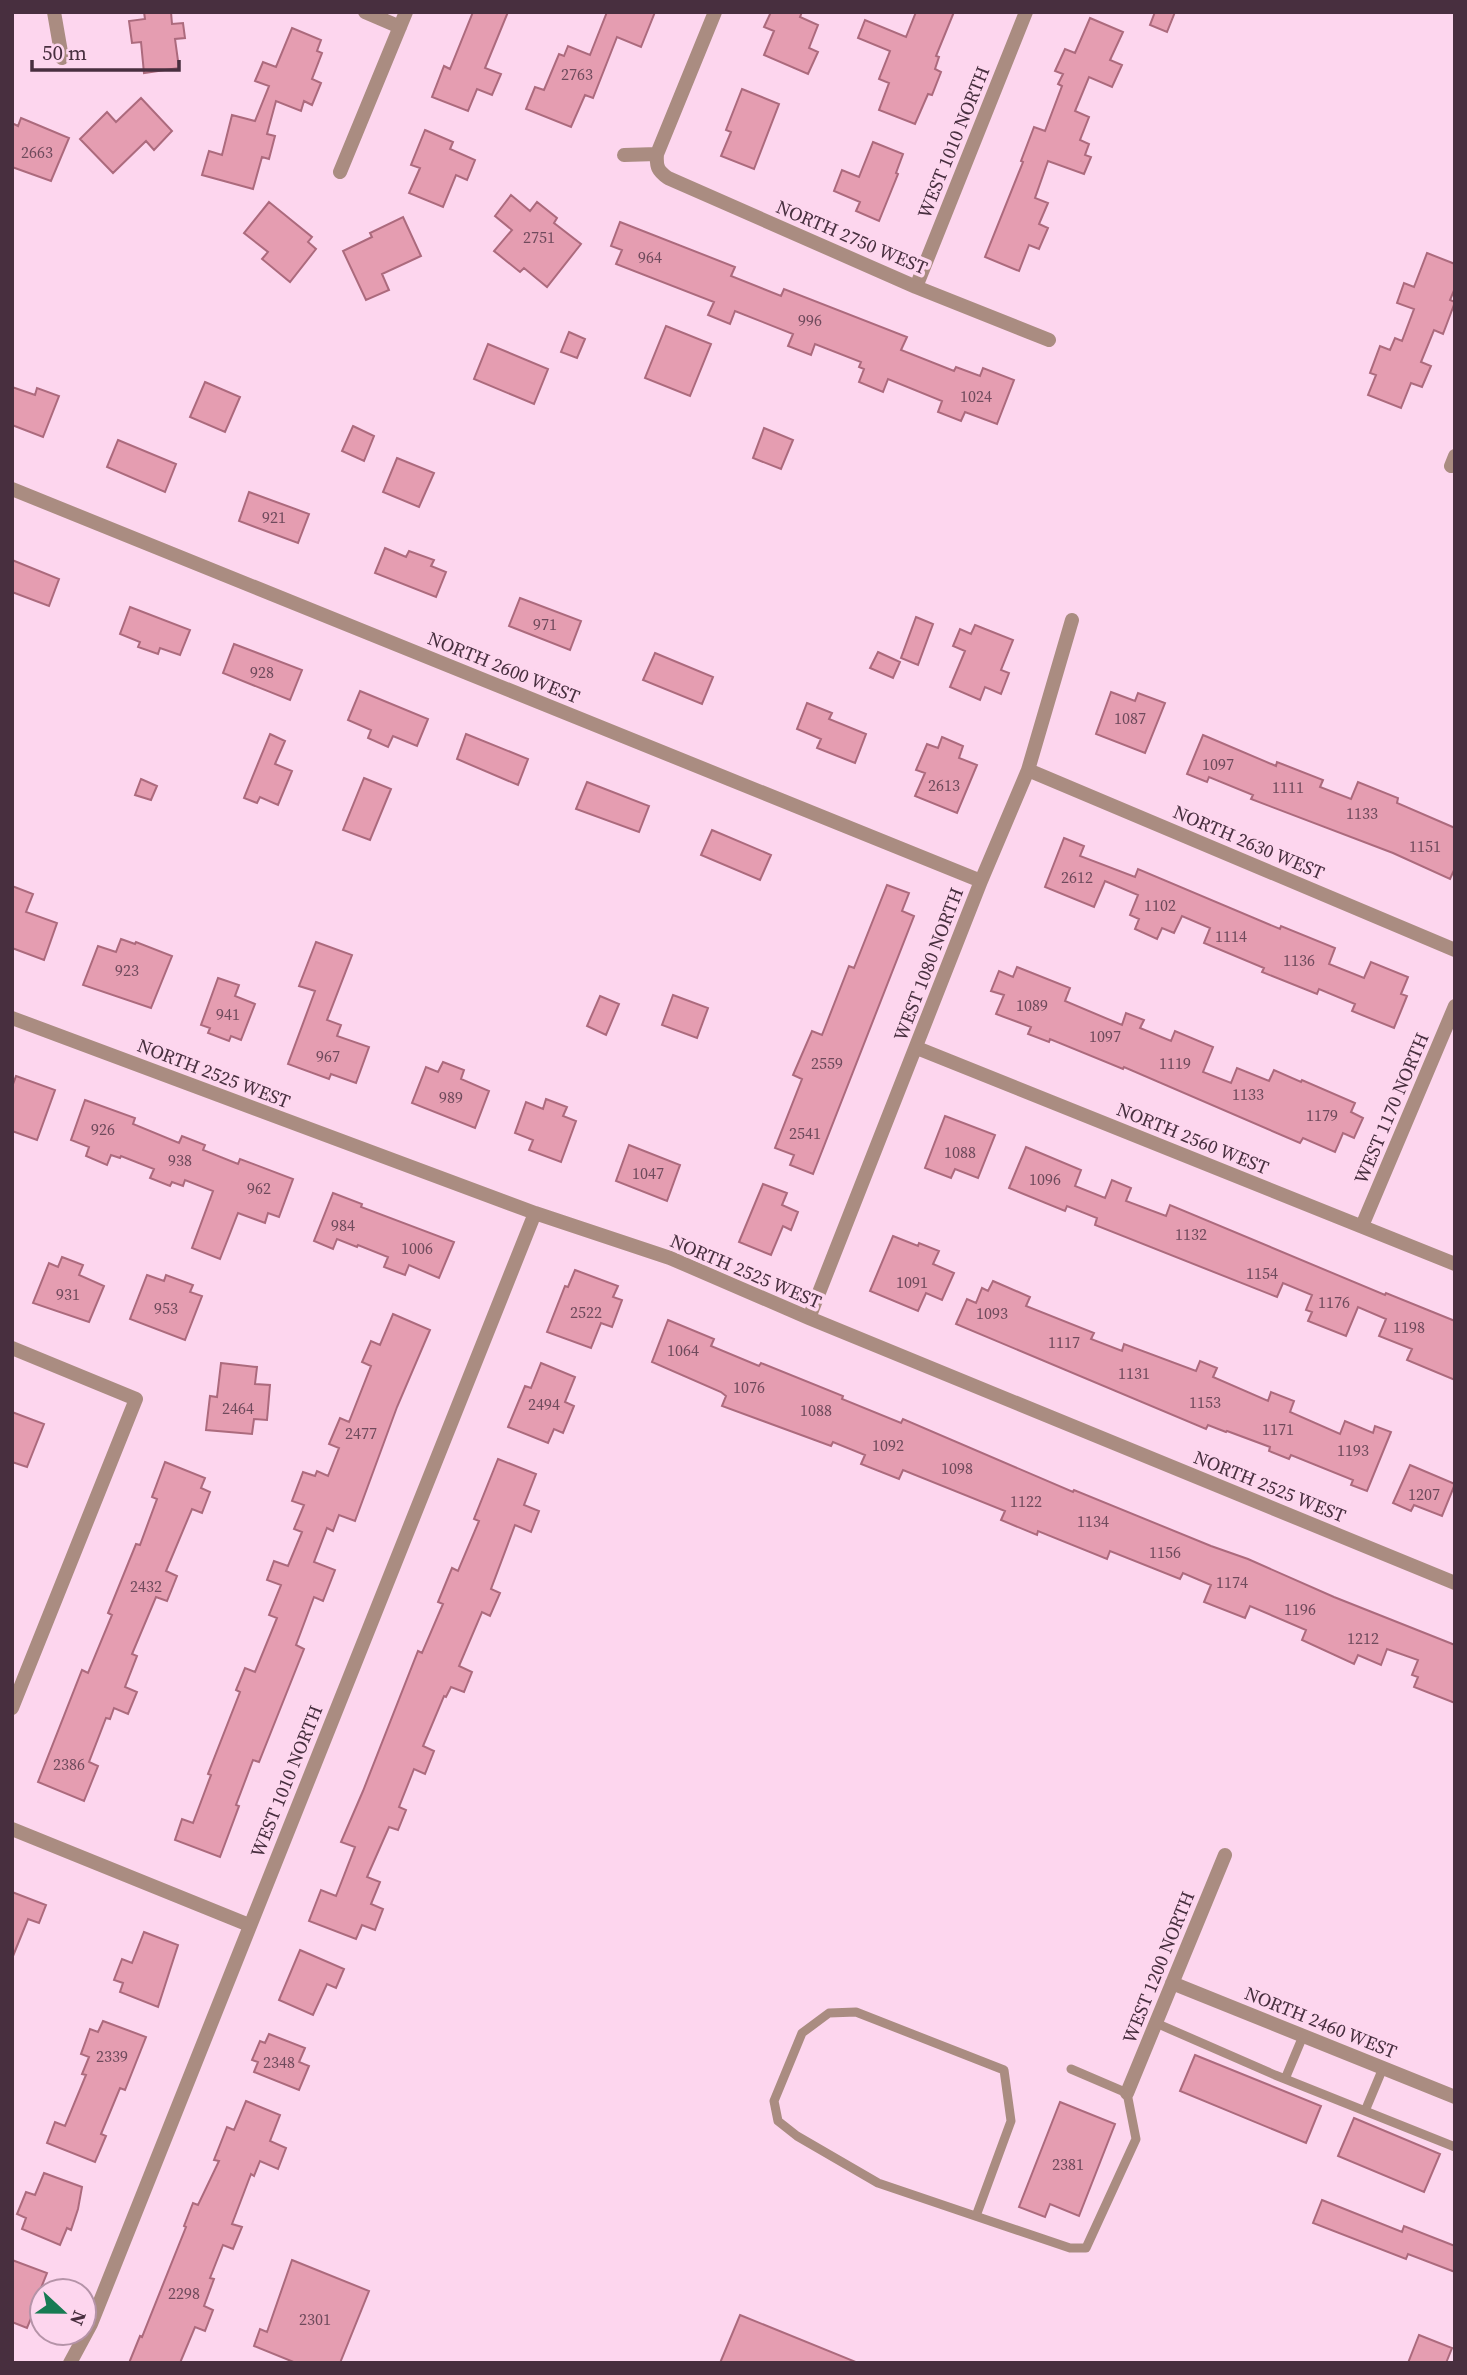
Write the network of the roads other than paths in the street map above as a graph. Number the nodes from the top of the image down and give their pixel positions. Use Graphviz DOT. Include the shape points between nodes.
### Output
graph roads {
  1 [pos="54,12"];
  2 [pos="365,12"];
  3 [pos="406,12"];
  4 [pos="715,12"];
  5 [pos="1027,12"];
  6 [pos="400,27"];
  7 [pos="62,58"];
  8 [pos="657,154"];
  9 [pos="624,155"];
  10 [pos="340,172"];
  11 [pos="916,287"];
  12 [pos="1049,340"];
  13 [pos="12,489"];
  14 [pos="1072,620"];
  15 [pos="1028,769"];
  16 [pos="981,881"];
  17 [pos="1455,950"];
  18 [pos="1455,1006"];
  19 [pos="12,1018"];
  20 [pos="917,1048"];
  21 [pos="535,1213"];
  22 [pos="1362,1226"];
  23 [pos="1455,1264"];
  24 [pos="809,1318"];
  25 [pos="12,1348"];
  26 [pos="1455,1583"];
  27 [pos="12,1708"];
  28 [pos="12,1829"];
  29 [pos="1225,1855"];
  30 [pos="249,1925"];
  31 [pos="1172,1983"];
  32 [pos="1156,2023"];
  33 [pos="1303,2036"];
  34 [pos="1383,2068"];
  35 [pos="1072,2069"];
  36 [pos="1285,2079"];
  37 [pos="1127,2093"];
  38 [pos="1455,2097"];
  39 [pos="1365,2111"];
  40 [pos="1455,2147"];
  41 [pos="976,2216"];
  42 [pos="70,2363"];
  1 -- 7 [label="street"];
  2 -- 6 [label="street"];
  3 -- 6 [label="street"];
  4 -- 8 [label="street"];
  5 -- 11 [label="street, WEST 1010 NORTH"];
  6 -- 10 [label="street"];
  8 -- 9 [label="street"];
  8 -- 11 [label="street, NORTH 2750 WEST" via="659,172 668,178"];
  11 -- 12 [label="street, NORTH 2750 WEST"];
  13 -- 16 [label="street, NORTH 2600 WEST"];
  14 -- 15 [label="street, WEST 1080 NORTH"];
  15 -- 16 [label="street, WEST 1080 NORTH"];
  15 -- 17 [label="street, NORTH 2630 WEST"];
  16 -- 20 [label="street, WEST 1080 NORTH"];
  18 -- 22 [label="street, WEST 1170 NORTH"];
  19 -- 21 [label="street, NORTH 2525 WEST"];
  20 -- 22 [label="street, NORTH 2560 WEST"];
  20 -- 24 [label="street, WEST 1080 NORTH"];
  21 -- 24 [label="street, NORTH 2525 WEST" via="670,1258"];
  21 -- 30 [label="street, WEST 1010 NORTH"];
  22 -- 23 [label="street, NORTH 2560 WEST"];
  24 -- 26 [label="street, NORTH 2525 WEST"];
  25 -- 27 [label="street" via="136,1399"];
  28 -- 30 [label="street"];
  29 -- 31 [label="street, WEST 1200 NORTH"];
  30 -- 42 [label="street, WEST 1010 NORTH" via="91,2323"];
  31 -- 32 [label="street, WEST 1200 NORTH"];
  31 -- 33 [label="street, NORTH 2460 WEST"];
  32 -- 36 [label="lane"];
  32 -- 37 [label="street, WEST 1200 NORTH"];
  33 -- 34 [label="street, NORTH 2460 WEST"];
  33 -- 36 [label="lane"];
  34 -- 38 [label="street, NORTH 2460 WEST"];
  34 -- 39 [label="lane"];
  35 -- 37 [label="lane"];
  36 -- 39 [label="lane"];
  37 -- 41 [label="lane" via="1136,2139 1086,2248 1070,2248"];
  39 -- 40 [label="lane"];
  41 -- 41 [label="lane" via="878,2183 778,2121 774,2101 802,2033 829,2013 856,2011 1004,2070 1011,2121"];
}
